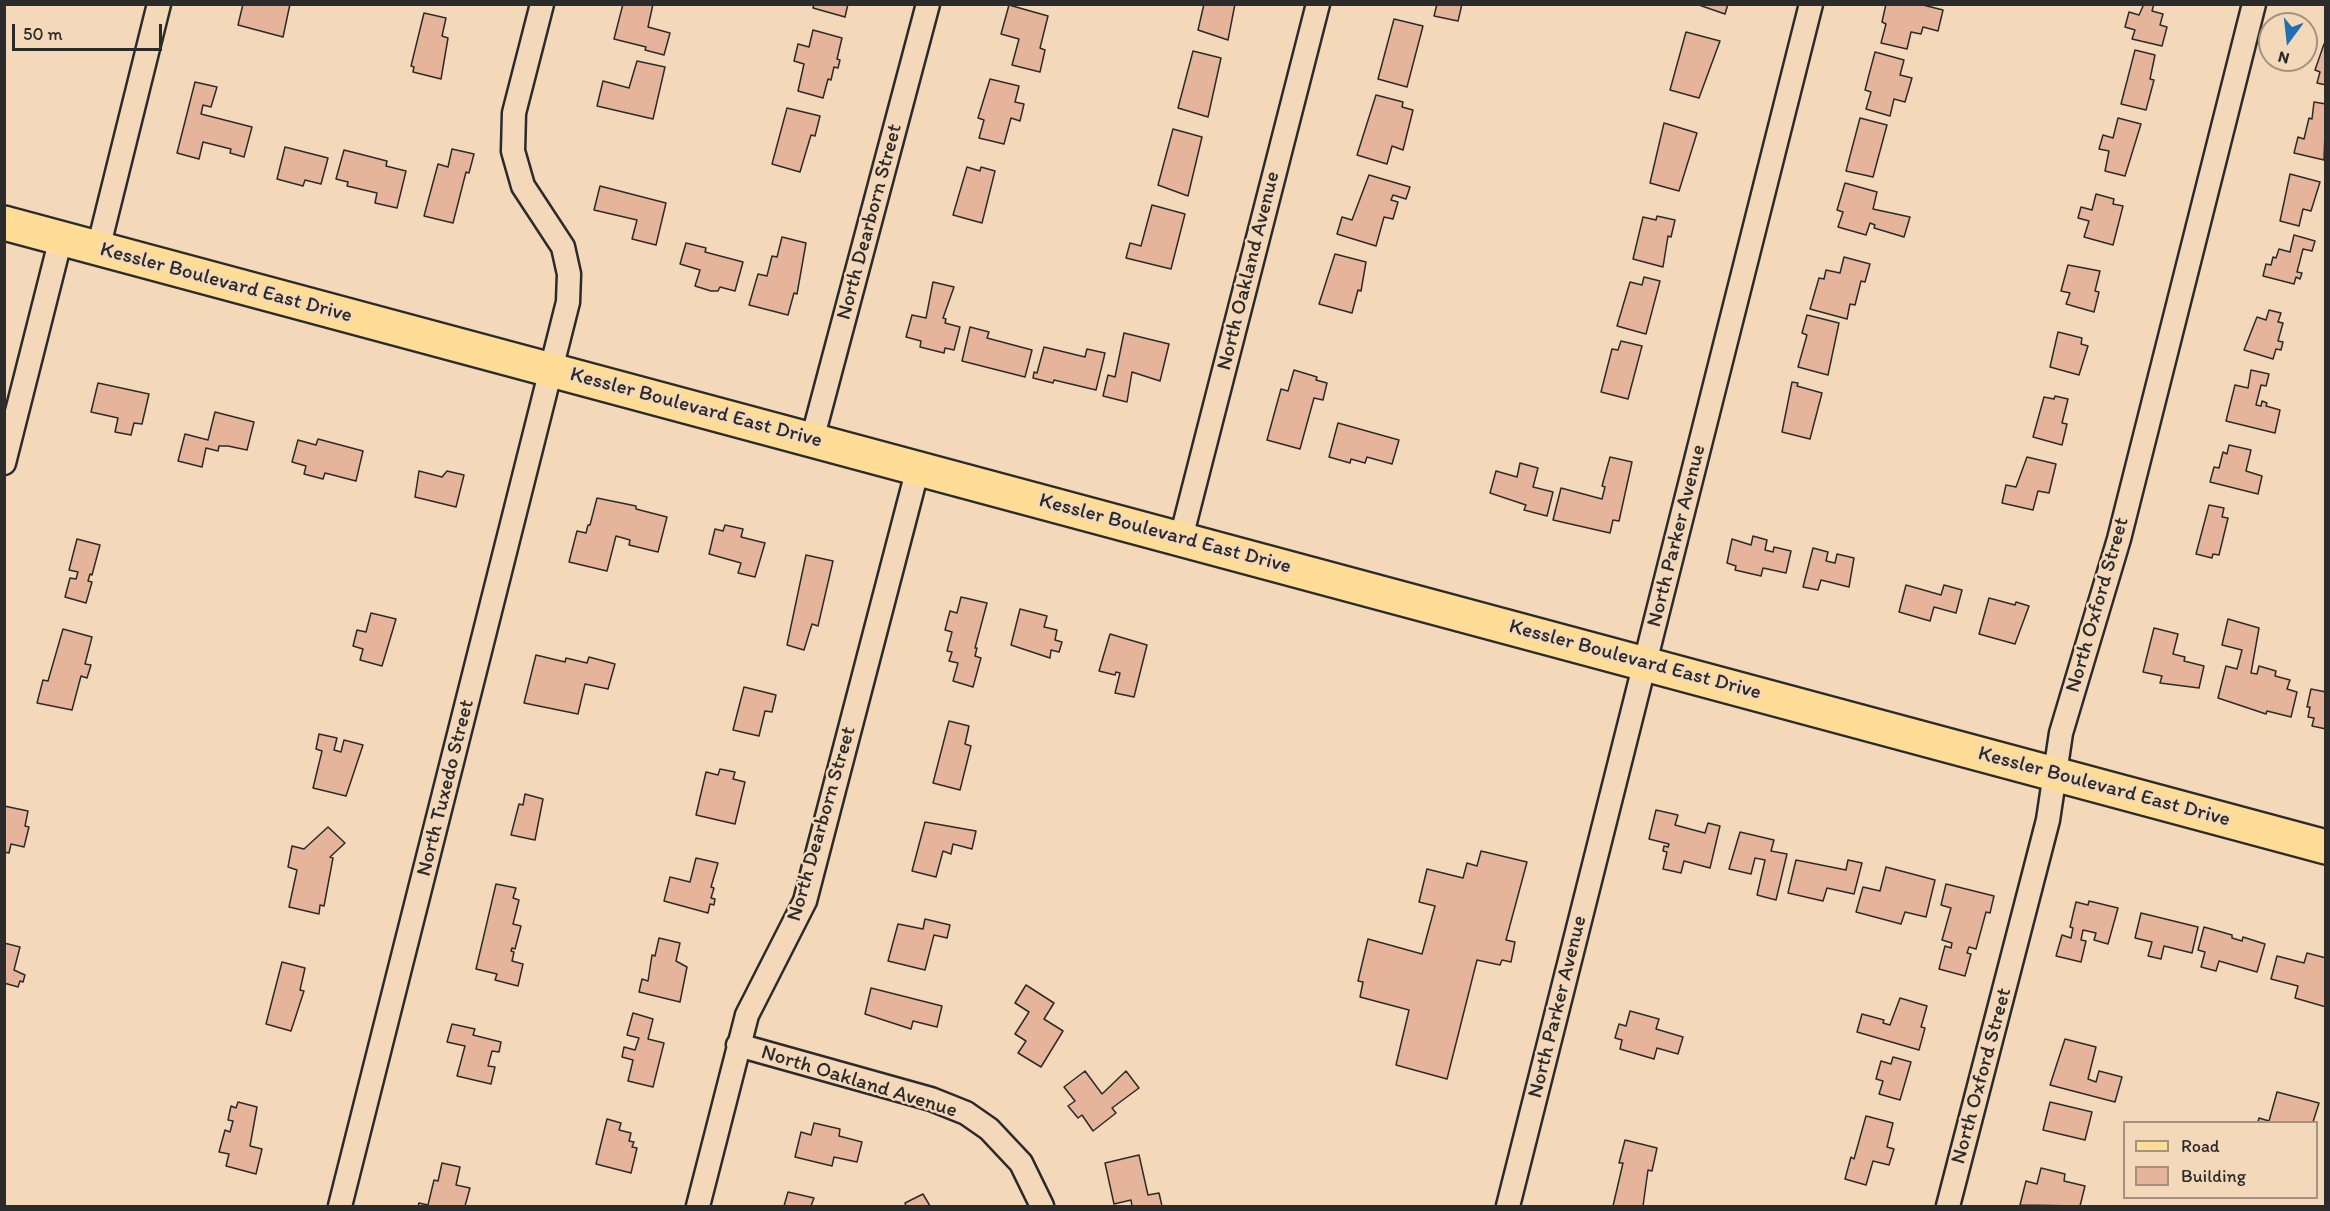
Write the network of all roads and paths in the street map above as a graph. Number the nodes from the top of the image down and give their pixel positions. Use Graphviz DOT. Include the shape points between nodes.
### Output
graph roads {
  1 [pos="159,4"];
  2 [pos="542,4"];
  3 [pos="928,4"];
  4 [pos="1318,4"];
  5 [pos="1811,4"];
  6 [pos="2254,4"];
  7 [pos="4,223"];
  8 [pos="61,238"];
  9 [pos="98,249"];
  10 [pos="550,368"];
  11 [pos="812,440"];
  12 [pos="4,463"];
  13 [pos="918,468"];
  14 [pos="1180,538"];
  15 [pos="1645,662"];
  16 [pos="2055,774"];
  17 [pos="2325,847"];
  18 [pos="738,1045"];
  19 [pos="340,1206"];
  20 [pos="698,1206"];
  21 [pos="1042,1206"];
  22 [pos="1508,1206"];
  23 [pos="1948,1206"];
  1 -- 9 [label="street"];
  2 -- 10 [label="street, North Tuxedo Street" via="512,132 520,178 532,203 563,247 569,274 567,311"];
  3 -- 11 [label="street, North Dearborn Street"];
  4 -- 14 [label="street, North Oakland Avenue"];
  5 -- 15 [label="street, North Parker Avenue"];
  6 -- 16 [label="street, North Oxford Street" via="2119,539 2061,733"];
  7 -- 8 [label="main road, Kessler Boulevard East Drive"];
  8 -- 9 [label="main road, Kessler Boulevard East Drive"];
  8 -- 12 [label="street"];
  9 -- 10 [label="main road, Kessler Boulevard East Drive"];
  10 -- 11 [label="main road, Kessler Boulevard East Drive"];
  10 -- 19 [label="street, North Tuxedo Street"];
  11 -- 13 [label="main road, Kessler Boulevard East Drive"];
  13 -- 14 [label="main road, Kessler Boulevard East Drive"];
  13 -- 18 [label="street, North Dearborn Street" via="805,902 753,1002"];
  14 -- 15 [label="main road, Kessler Boulevard East Drive"];
  15 -- 16 [label="main road, Kessler Boulevard East Drive"];
  15 -- 22 [label="street, North Parker Avenue"];
  16 -- 17 [label="main road, Kessler Boulevard East Drive"];
  16 -- 23 [label="street, North Oxford Street" via="2048,820"];
  18 -- 20 [label="street, North Dearborn Street"];
  18 -- 21 [label="street, North Oakland Avenue" via="931,1099 966,1113 989,1129 1021,1163"];
}
